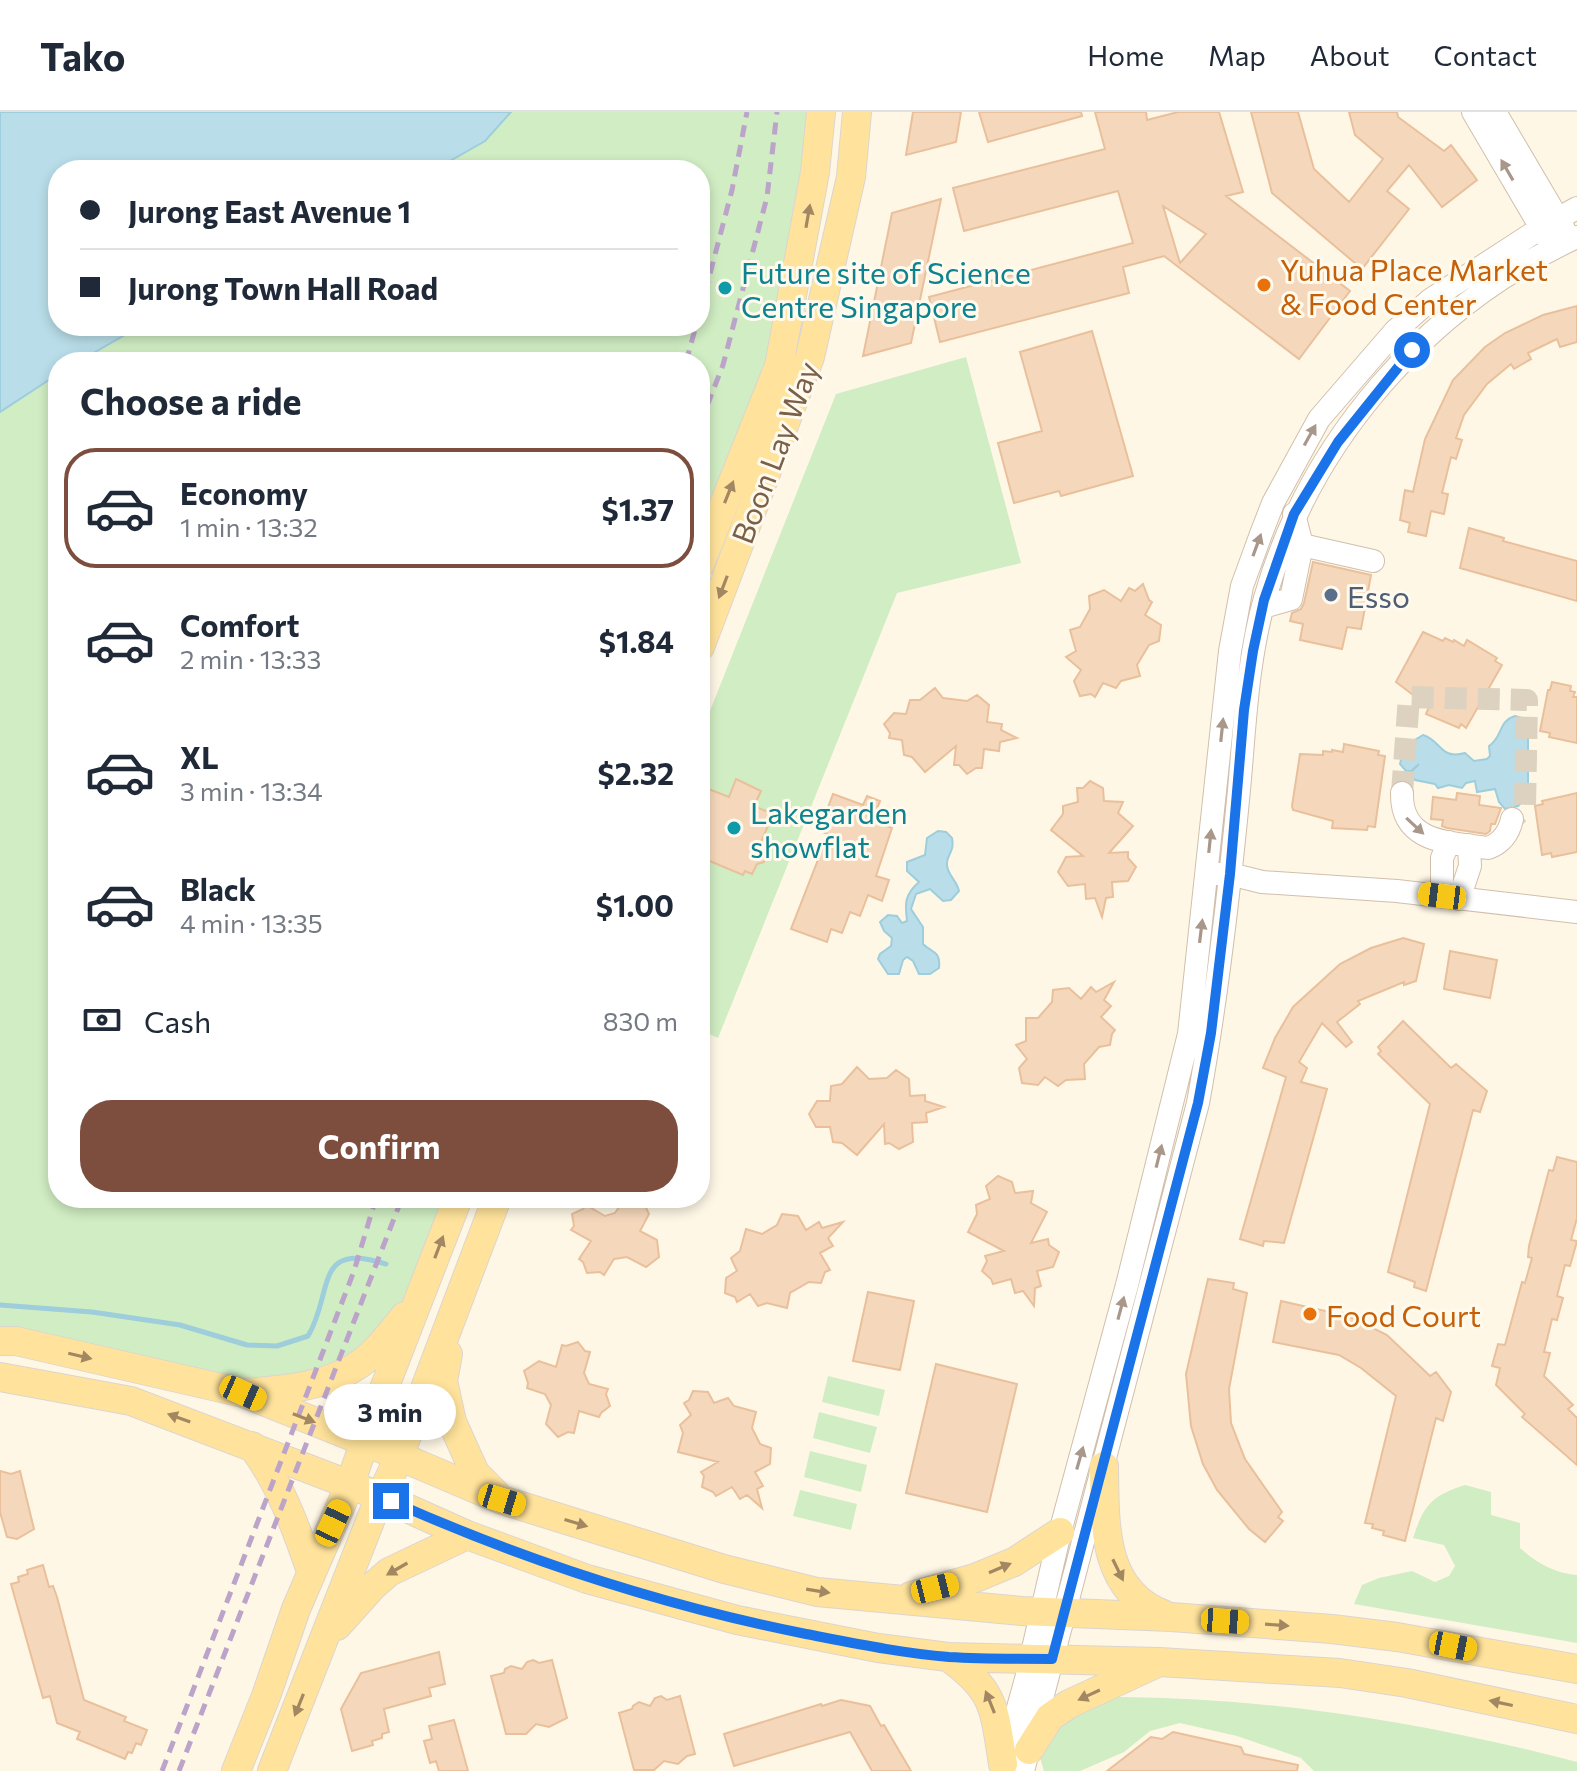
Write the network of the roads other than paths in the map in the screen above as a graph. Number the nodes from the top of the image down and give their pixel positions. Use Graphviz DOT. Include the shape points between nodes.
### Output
graph roads {
  1 [pos="821,112"];
  2 [pos="857,112"];
  3 [pos="1473,112"];
  4 [pos="1495,112"];
  5 [pos="1559,218"];
  6 [pos="1567,242"];
  7 [pos="1294,514"];
  8 [pos="710,539"];
  9 [pos="1302,545"];
  10 [pos="1373,561"];
  11 [pos="1263,607"];
  12 [pos="710,621"];
  13 [pos="1402,793"];
  14 [pos="1512,819"];
  15 [pos="1459,843"];
  16 [pos="1218,881"];
  17 [pos="1450,898"];
  18 [pos="1577,912"];
  19 [pos="454,1208"];
  20 [pos="493,1208"];
  21 [pos="1140,1231"];
  22 [pos="1162,1239"];
  23 [pos="459,1295"];
  24 [pos="421,1297"];
  25 [pos="0,1341"];
  26 [pos="0,1377"];
  27 [pos="243,1393"];
  28 [pos="366,1442"];
  29 [pos="252,1445"];
  30 [pos="399,1457"];
  31 [pos="1104,1466"];
  32 [pos="350,1484"];
  33 [pos="382,1497"];
  34 [pos="502,1500"];
  35 [pos="1060,1532"];
  36 [pos="467,1535"];
  37 [pos="311,1571"];
  38 [pos="899,1600"];
  39 [pos="1052,1612"];
  40 [pos="1171,1617"];
  41 [pos="326,1638"];
  42 [pos="948,1657"];
  43 [pos="1041,1659"];
  44 [pos="1159,1662"];
  45 [pos="1577,1669"];
  46 [pos="1577,1719"];
  47 [pos="1014,1764"];
  48 [pos="236,1771"];
  49 [pos="272,1771"];
  8 -- 1 [label="main road, Boon Lay Way, one-way" via="779,366 811,201"];
  2 -- 12 [label="main road, Boon Lay Way, one-way" via="851,177 810,357"];
  5 -- 3 [label="street, one-way"];
  4 -- 5 [label="street"];
  5 -- 6 [label="street"];
  16 -- 5 [label="street, one-way" via="1230,651 1242,586 1273,503 1319,419 1395,331 1430,300"];
  6 -- 7 [label="street" via="1494,284 1412,350 1338,442"];
  7 -- 9 [label="street"];
  7 -- 11 [label="street"];
  9 -- 10 [label="street"];
  9 -- 11 [label="street" via="1291,599"];
  11 -- 16 [label="street"];
  13 -- 15 [label="street, one-way" via="1408,822 1428,837"];
  14 -- 15 [label="street" via="1494,846"];
  15 -- 17 [label="street" via="1441,865"];
  16 -- 17 [label="street"];
  21 -- 16 [label="street, one-way" via="1189,1034"];
  16 -- 22 [label="street" via="1211,1033"];
  17 -- 18 [label="street"];
  24 -- 19 [label="main road, one-way"];
  20 -- 23 [label="main road"];
  21 -- 22 [label="street"];
  35 -- 21 [label="street, one-way"];
  22 -- 31 [label="street"];
  23 -- 30 [label="main road"];
  23 -- 34 [label="main road" via="443,1381 452,1422 475,1473"];
  24 -- 27 [label="main road" via="358,1366 314,1383"];
  24 -- 28 [label="main road"];
  25 -- 27 [label="main road, one-way"];
  29 -- 26 [label="main road, one-way" via="131,1401"];
  27 -- 28 [label="main road, one-way"];
  28 -- 30 [label="main road"];
  28 -- 32 [label="main road"];
  29 -- 32 [label="main road"];
  29 -- 37 [label="main road" via="269,1469"];
  30 -- 33 [label="main road"];
  30 -- 34 [label="main road"];
  31 -- 39 [label="street"];
  31 -- 40 [label="main road, one-way" via="1105,1520 1115,1569 1145,1607"];
  32 -- 33 [label="main road"];
  32 -- 37 [label="main road"];
  33 -- 36 [label="main road"];
  33 -- 41 [label="main road"];
  34 -- 38 [label="main road, one-way" via="724,1569 817,1592"];
  38 -- 35 [label="main road, one-way" via="1014,1562"];
  35 -- 39 [label="street"];
  36 -- 41 [label="main road, one-way" via="389,1572"];
  36 -- 42 [label="main road" via="587,1579 737,1620"];
  37 -- 48 [label="main road"];
  38 -- 39 [label="main road"];
  39 -- 40 [label="main road"];
  39 -- 43 [label="street"];
  40 -- 45 [label="main road, one-way" via="1397,1637"];
  41 -- 49 [label="main road, one-way"];
  42 -- 43 [label="main road"];
  47 -- 42 [label="main road, one-way" via="983,1687"];
  43 -- 44 [label="main road"];
  43 -- 47 [label="street"];
  46 -- 44 [label="main road, one-way" via="1340,1673"];
  44 -- 47 [label="main road, one-way" via="1059,1710"];
}
